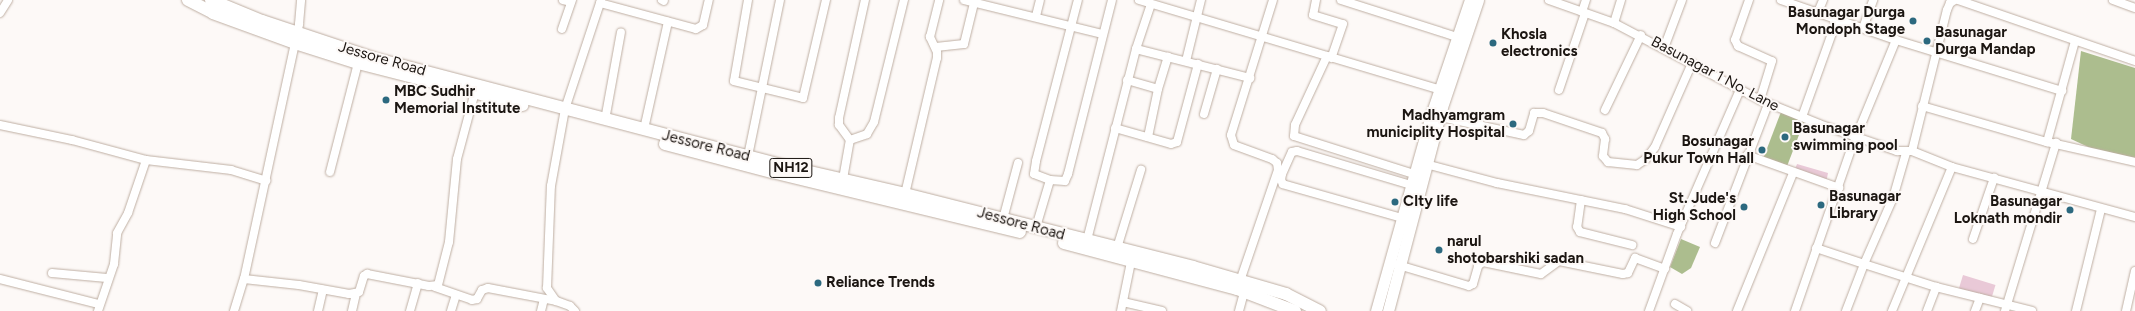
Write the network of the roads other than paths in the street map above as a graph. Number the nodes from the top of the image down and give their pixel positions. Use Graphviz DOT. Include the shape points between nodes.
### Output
graph roads {
  1 [pos="8,0"];
  2 [pos="188,0"];
  3 [pos="211,0"];
  4 [pos="301,0"];
  5 [pos="709,0"];
  6 [pos="748,0"];
  7 [pos="780,0"];
  8 [pos="826,0"];
  9 [pos="865,0"];
  10 [pos="904,0"];
  11 [pos="939,0"];
  12 [pos="964,0"];
  13 [pos="1005,0"];
  14 [pos="1040,0"];
  15 [pos="1078,0"];
  16 [pos="1112,0"];
  17 [pos="1139,0"];
  18 [pos="1201,0"];
  19 [pos="1273,0"];
  20 [pos="1316,0"];
  21 [pos="1341,0"];
  22 [pos="1470,0"];
  23 [pos="1478,0"];
  24 [pos="1549,0"];
  25 [pos="1586,0"];
  26 [pos="1621,0"];
  27 [pos="1682,0"];
  28 [pos="1749,0"];
  29 [pos="1781,0"];
  30 [pos="1823,0"];
  31 [pos="1873,0"];
  32 [pos="1957,0"];
  33 [pos="2116,0"];
  34 [pos="569,1"];
  35 [pos="601,1"];
  36 [pos="974,2"];
  37 [pos="1356,2"];
  38 [pos="1559,2"];
  39 [pos="1151,4"];
  40 [pos="2135,8"];
  41 [pos="1003,9"];
  42 [pos="1584,12"];
  43 [pos="1818,12"];
  44 [pos="0,13"];
  45 [pos="1036,16"];
  46 [pos="1196,17"];
  47 [pos="1837,19"];
  48 [pos="668,22"];
  49 [pos="1614,23"];
  50 [pos="1072,25"];
  51 [pos="1863,28"];
  52 [pos="562,29"];
  53 [pos="621,32"];
  54 [pos="1102,34"];
  55 [pos="1261,36"];
  56 [pos="1641,36"];
  57 [pos="1457,37"];
  58 [pos="296,38"];
  59 [pos="1896,40"];
  60 [pos="2075,40"];
  61 [pos="936,47"];
  62 [pos="1664,48"];
  63 [pos="1136,49"];
  64 [pos="1937,52"];
  65 [pos="1168,56"];
  66 [pos="1329,57"];
  67 [pos="1186,61"];
  68 [pos="2135,61"];
  69 [pos="358,63"];
  70 [pos="1692,63"];
  71 [pos="1198,64"];
  72 [pos="1217,69"];
  73 [pos="1250,78"];
  74 [pos="1127,80"];
  75 [pos="762,88"];
  76 [pos="1158,89"];
  77 [pos="1440,90"];
  78 [pos="1559,90"];
  79 [pos="1740,90"];
  80 [pos="2062,91"];
  81 [pos="474,92"];
  82 [pos="1760,100"];
  83 [pos="1768,104"];
  84 [pos="1922,106"];
  85 [pos="1605,110"];
  86 [pos="565,112"];
  87 [pos="1204,114"];
  88 [pos="1435,116"];
  89 [pos="1802,117"];
  90 [pos="605,120"];
  91 [pos="0,125"];
  92 [pos="1115,128"];
  93 [pos="644,129"];
  94 [pos="1856,136"];
  95 [pos="1148,137"];
  96 [pos="850,140"];
  97 [pos="2048,142"];
  98 [pos="2056,143"];
  99 [pos="1909,152"];
  100 [pos="1747,155"];
  101 [pos="748,156"];
  102 [pos="146,160"];
  103 [pos="2135,162"];
  104 [pos="1018,163"];
  105 [pos="1422,163"];
  106 [pos="1952,167"];
  107 [pos="1142,170"];
  108 [pos="330,172"];
  109 [pos="1793,173"];
  110 [pos="1414,174"];
  111 [pos="1994,178"];
  112 [pos="843,179"];
  113 [pos="266,180"];
  114 [pos="1050,180"];
  115 [pos="1411,185"];
  116 [pos="1839,188"];
  117 [pos="2043,191"];
  118 [pos="906,194"];
  119 [pos="1581,200"];
  120 [pos="2101,209"];
  121 [pos="1402,218"];
  122 [pos="2135,218"];
  123 [pos="1003,219"];
  124 [pos="1036,227"];
  125 [pos="1681,227"];
  126 [pos="1973,239"];
  127 [pos="1087,240"];
  128 [pos="1715,243"];
  129 [pos="1632,246"];
  130 [pos="1117,248"];
  131 [pos="1816,248"];
  132 [pos="1131,262"];
  133 [pos="1396,264"];
  134 [pos="1864,264"];
  135 [pos="1665,269"];
  136 [pos="52,273"];
  137 [pos="2134,275"];
  138 [pos="0,278"];
  139 [pos="107,278"];
  140 [pos="1906,278"];
  141 [pos="244,279"];
  142 [pos="418,283"];
  143 [pos="1242,286"];
  144 [pos="435,287"];
  145 [pos="1936,287"];
  146 [pos="323,290"];
  147 [pos="356,294"];
  148 [pos="456,295"];
  149 [pos="1980,298"];
  150 [pos="544,299"];
  151 [pos="556,301"];
  152 [pos="1123,302"];
  153 [pos="1675,304"];
  154 [pos="99,307"];
  155 [pos="1377,307"];
  156 [pos="2007,308"];
  157 [pos="234,311"];
  158 [pos="318,311"];
  159 [pos="352,311"];
  160 [pos="410,311"];
  161 [pos="451,311"];
  162 [pos="541,311"];
  163 [pos="575,311"];
  164 [pos="1121,311"];
  165 [pos="1162,311"];
  166 [pos="1239,311"];
  167 [pos="1295,311"];
  168 [pos="1320,311"];
  169 [pos="1389,311"];
  170 [pos="1649,311"];
  171 [pos="1687,311"];
  172 [pos="1737,311"];
  173 [pos="1796,311"];
  174 [pos="1846,311"];
  175 [pos="1892,311"];
  176 [pos="1927,311"];
  177 [pos="1975,311"];
  178 [pos="2032,311"];
  179 [pos="2076,311"];
  180 [pos="2126,311"];
  1 -- 44 [label="street"];
  2 -- 58 [label="highway, Jessore Road / NH12" via="252,28"];
  3 -- 58 [label="highway, Jessore Road / NH12"];
  4 -- 58 [label="street"];
  5 -- 48 [label="street" via="700,28"];
  6 -- 75 [label="street" via="733,79"];
  7 -- 75 [label="street"];
  8 -- 75 [label="street" via="805,96"];
  9 -- 96 [label="street" via="839,118 839,125"];
  10 -- 96 [label="street" via="874,122 866,134"];
  11 -- 61 [label="street" via="931,31 932,43"];
  12 -- 36 [label="street"];
  13 -- 41 [label="street"];
  14 -- 45 [label="street"];
  15 -- 50 [label="street"];
  16 -- 54 [label="street"];
  17 -- 39 [label="street"];
  18 -- 46 [label="street"];
  19 -- 55 [label="street"];
  20 -- 66 [label="street" via="1313,15 1343,24"];
  21 -- 37 [label="street"];
  22 -- 57 [label="main road"];
  23 -- 88 [label="main road"];
  24 -- 38 [label="street, Basunagar 1 No. Lane"];
  25 -- 42 [label="street"];
  26 -- 49 [label="street"];
  27 -- 62 [label="street"];
  28 -- 82 [label="street" via="1735,40 1738,46 1772,61 1772,69"];
  29 -- 43 [label="street"];
  30 -- 43 [label="street"];
  31 -- 51 [label="street"];
  32 -- 60 [label="street"];
  32 -- 64 [label="street" via="1950,3 1947,10"];
  33 -- 40 [label="street"];
  34 -- 52 [label="street"];
  35 -- 48 [label="street"];
  35 -- 86 [label="street"];
  36 -- 41 [label="street"];
  36 -- 61 [label="street" via="964,44"];
  37 -- 57 [label="street"];
  38 -- 42 [label="street, Basunagar 1 No. Lane"];
  39 -- 46 [label="street"];
  39 -- 63 [label="street"];
  41 -- 45 [label="street"];
  42 -- 49 [label="street, Basunagar 1 No. Lane"];
  42 -- 78 [label="street"];
  43 -- 47 [label="street"];
  45 -- 50 [label="street"];
  46 -- 55 [label="street"];
  46 -- 67 [label="street"];
  47 -- 51 [label="street"];
  47 -- 89 [label="street"];
  48 -- 93 [label="street"];
  49 -- 56 [label="street, Basunagar 1 No. Lane"];
  50 -- 54 [label="street"];
  50 -- 114 [label="street" via="1034,174"];
  51 -- 59 [label="street"];
  53 -- 90 [label="street"];
  54 -- 114 [label="street" via="1068,174 1065,181"];
  55 -- 66 [label="street"];
  55 -- 73 [label="street"];
  56 -- 62 [label="street, Basunagar 1 No. Lane"];
  56 -- 85 [label="street"];
  57 -- 77 [label="main road"];
  58 -- 69 [label="highway, Jessore Road / NH12"];
  58 -- 86 [label="highway, Jessore Road / NH12"];
  58 -- 113 [label="street"];
  59 -- 64 [label="street"];
  59 -- 94 [label="street"];
  60 -- 68 [label="street"];
  60 -- 80 [label="street"];
  61 -- 118 [label="street" via="937,58"];
  62 -- 70 [label="street, Basunagar 1 No. Lane"];
  63 -- 65 [label="street"];
  63 -- 74 [label="street"];
  64 -- 80 [label="street"];
  64 -- 84 [label="street"];
  65 -- 67 [label="street"];
  65 -- 76 [label="street"];
  66 -- 77 [label="street"];
  66 -- 110 [label="street" via="1295,125 1294,136"];
  67 -- 71 [label="street"];
  69 -- 81 [label="highway, Jessore Road / NH12"];
  69 -- 108 [label="street"];
  70 -- 79 [label="street, Basunagar 1 No. Lane"];
  70 -- 88 [label="street" via="1655,147 1643,162 1630,166 1608,162 1603,156 1605,139 1602,133 1543,113 1534,113 1530,131 1524,135"];
  71 -- 72 [label="street"];
  71 -- 95 [label="street" via="1177,142 1171,144"];
  72 -- 73 [label="street"];
  72 -- 87 [label="street"];
  73 -- 143 [label="street" via="1231,140 1234,145 1272,159 1277,163 1278,170"];
  74 -- 76 [label="street"];
  74 -- 92 [label="street"];
  75 -- 101 [label="street"];
  76 -- 95 [label="street"];
  77 -- 88 [label="main road"];
  79 -- 82 [label="street, Basunagar 1 No. Lane"];
  79 -- 125 [label="street"];
  80 -- 97 [label="street"];
  81 -- 86 [label="highway, Jessore Road / NH12"];
  81 -- 144 [label="street" via="457,159 449,242 439,283"];
  82 -- 83 [label="street, Basunagar 1 No. Lane"];
  83 -- 89 [label="street, Basunagar 1 No. Lane"];
  83 -- 100 [label="street"];
  84 -- 97 [label="street"];
  84 -- 99 [label="street"];
  86 -- 90 [label="highway, Jessore Road / NH12"];
  86 -- 132 [label="highway, Jessore Road / NH12" via="772,172 1016,231"];
  86 -- 151 [label="street" via="551,186 546,274 547,288"];
  88 -- 105 [label="main road"];
  89 -- 94 [label="street, Basunagar 1 No. Lane"];
  90 -- 93 [label="highway, Jessore Road / NH12"];
  91 -- 102 [label="street" via="72,140"];
  92 -- 95 [label="street"];
  92 -- 127 [label="street"];
  93 -- 101 [label="highway, Jessore Road / NH12"];
  94 -- 99 [label="street, Basunagar 1 No. Lane"];
  94 -- 116 [label="street"];
  96 -- 112 [label="street"];
  97 -- 98 [label="street"];
  98 -- 103 [label="street"];
  98 -- 117 [label="street"];
  99 -- 106 [label="street, Basunagar 1 No. Lane"];
  99 -- 134 [label="street" via="1893,198"];
  100 -- 109 [label="street"];
  100 -- 128 [label="street"];
  101 -- 112 [label="highway, Jessore Road / NH12"];
  102 -- 113 [label="street" via="231,170"];
  102 -- 139 [label="street" via="128,212 116,233 116,251"];
  104 -- 123 [label="street"];
  105 -- 110 [label="main road"];
  105 -- 119 [label="street" via="1497,183"];
  105 -- 133 [label="main road"];
  106 -- 111 [label="street, Basunagar 1 No. Lane"];
  106 -- 140 [label="street"];
  107 -- 130 [label="street"];
  109 -- 116 [label="street"];
  109 -- 172 [label="street"];
  110 -- 115 [label="main road"];
  111 -- 117 [label="street, Basunagar 1 No. Lane"];
  111 -- 126 [label="street"];
  112 -- 118 [label="highway, Jessore Road / NH12"];
  113 -- 141 [label="street"];
  114 -- 124 [label="street"];
  115 -- 121 [label="main road"];
  115 -- 121 [label="street" via="1298,151 1292,152 1282,174 1281,180 1284,184"];
  116 -- 131 [label="street"];
  117 -- 120 [label="street, Basunagar 1 No. Lane"];
  117 -- 156 [label="street"];
  118 -- 123 [label="highway, Jessore Road / NH12"];
  119 -- 125 [label="street" via="1625,209"];
  119 -- 129 [label="street" via="1578,223 1580,232"];
  120 -- 122 [label="street, Basunagar 1 No. Lane"];
  120 -- 179 [label="street"];
  121 -- 133 [label="main road"];
  123 -- 124 [label="highway, Jessore Road / NH12"];
  124 -- 127 [label="highway, Jessore Road / NH12"];
  125 -- 135 [label="street"];
  127 -- 130 [label="highway, Jessore Road / NH12"];
  130 -- 143 [label="highway, Jessore Road / NH12"];
  131 -- 134 [label="street"];
  131 -- 173 [label="street"];
  132 -- 143 [label="highway, Jessore Road / NH12"];
  132 -- 152 [label="street"];
  133 -- 135 [label="street" via="1469,286 1473,284 1478,266 1483,262 1541,274 1559,261 1623,274 1628,273 1635,258"];
  133 -- 155 [label="main road"];
  133 -- 169 [label="main road"];
  134 -- 140 [label="street"];
  134 -- 174 [label="street"];
  135 -- 170 [label="street"];
  136 -- 139 [label="street"];
  137 -- 180 [label="street"];
  138 -- 154 [label="street"];
  139 -- 154 [label="street"];
  140 -- 145 [label="street"];
  140 -- 175 [label="street"];
  141 -- 146 [label="street"];
  141 -- 157 [label="street"];
  142 -- 144 [label="street"];
  142 -- 147 [label="street" via="367,274"];
  142 -- 160 [label="street"];
  143 -- 166 [label="street"];
  143 -- 167 [label="highway, Jessore Road / NH12"];
  143 -- 168 [label="highway, Jessore Road / NH12" via="1286,294"];
  144 -- 148 [label="street"];
  145 -- 149 [label="street"];
  145 -- 176 [label="street"];
  146 -- 147 [label="street"];
  146 -- 158 [label="street"];
  147 -- 159 [label="street"];
  148 -- 150 [label="street" via="475,300 482,290 488,288"];
  148 -- 161 [label="street"];
  149 -- 156 [label="street"];
  149 -- 177 [label="street"];
  150 -- 151 [label="street"];
  150 -- 162 [label="street"];
  151 -- 163 [label="street" via="570,306"];
  152 -- 164 [label="street"];
  152 -- 165 [label="street"];
  153 -- 171 [label="street"];
  155 -- 169 [label="street"];
  156 -- 178 [label="street"];
}
